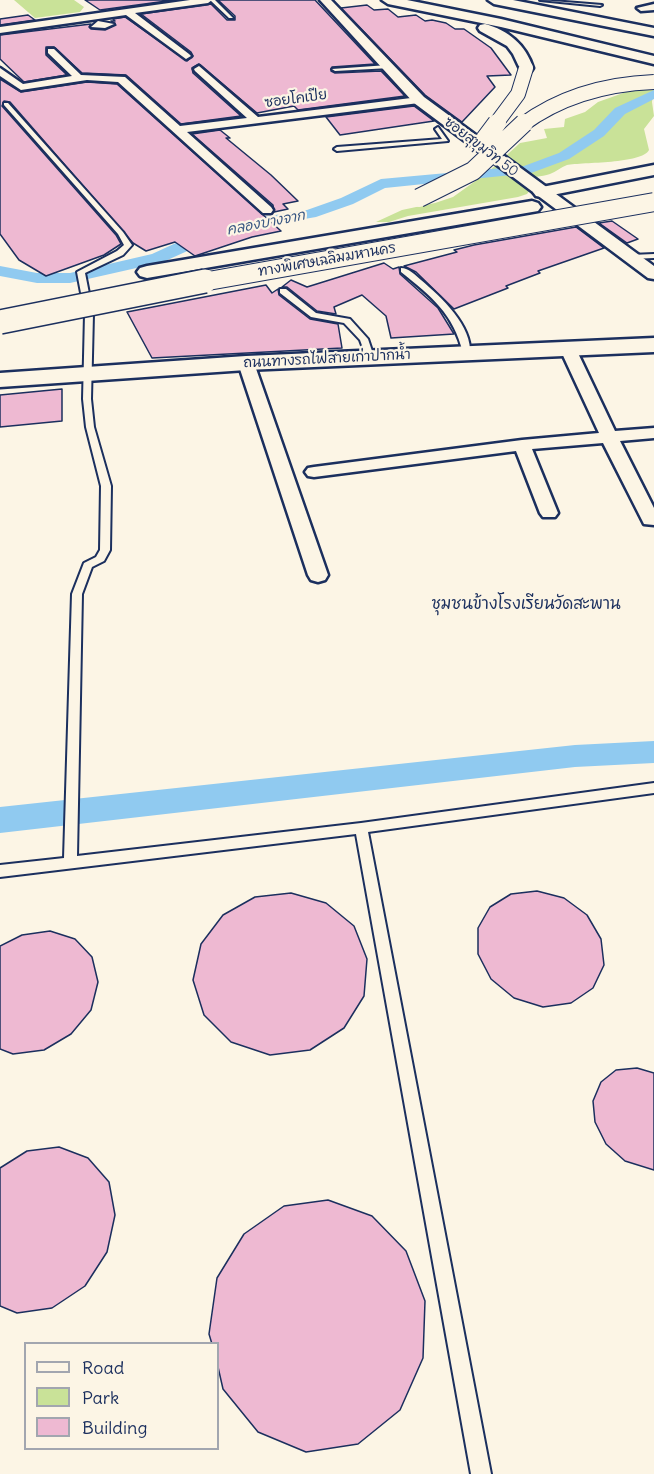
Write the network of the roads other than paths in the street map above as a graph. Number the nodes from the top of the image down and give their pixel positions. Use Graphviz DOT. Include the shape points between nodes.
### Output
graph roads {
  1 [pos="210,0"];
  2 [pos="326,0"];
  3 [pos="374,0"];
  4 [pos="388,0"];
  5 [pos="419,0"];
  6 [pos="451,0"];
  7 [pos="494,0"];
  8 [pos="507,0"];
  9 [pos="542,0"];
  10 [pos="180,2"];
  11 [pos="600,5"];
  12 [pos="654,7"];
  13 [pos="641,8"];
  14 [pos="128,12"];
  15 [pos="105,15"];
  16 [pos="231,17"];
  17 [pos="654,21"];
  18 [pos="116,24"];
  19 [pos="0,30"];
  20 [pos="654,32"];
  21 [pos="654,40"];
  22 [pos="654,47"];
  23 [pos="51,51"];
  24 [pos="186,56"];
  25 [pos="654,60"];
  26 [pos="388,67"];
  27 [pos="199,69"];
  28 [pos="335,69"];
  29 [pos="0,71"];
  30 [pos="79,78"];
  31 [pos="654,82"];
  32 [pos="419,100"];
  33 [pos="6,104"];
  34 [pos="255,120"];
  35 [pos="455,127"];
  36 [pos="178,130"];
  37 [pos="337,149"];
  38 [pos="654,170"];
  39 [pos="654,186"];
  40 [pos="542,192"];
  41 [pos="419,198"];
  42 [pos="654,202"];
  43 [pos="267,210"];
  44 [pos="654,256"];
  45 [pos="631,257"];
  46 [pos="404,270"];
  47 [pos="147,272"];
  48 [pos="654,274"];
  49 [pos="283,291"];
  50 [pos="0,304"];
  51 [pos="0,322"];
  52 [pos="654,345"];
  53 [pos="568,349"];
  54 [pos="467,353"];
  55 [pos="370,357"];
  56 [pos="246,363"];
  57 [pos="86,372"];
  58 [pos="0,380"];
  59 [pos="654,432"];
  60 [pos="609,437"];
  61 [pos="522,445"];
  62 [pos="314,472"];
  63 [pos="549,513"];
  64 [pos="653,522"];
  65 [pos="318,575"];
  66 [pos="654,788"];
  67 [pos="361,828"];
  68 [pos="70,862"];
  69 [pos="0,871"];
  70 [pos="481,1474"];
  1 -- 10 [label="street"];
  1 -- 16 [label="lane"];
  2 -- 26 [label="street, ซอยสุขุมวิท 50"];
  3 -- 41 [label="main road, bridge" via="470,23 503,36 518,48 526,68 518,94 484,141"];
  4 -- 25 [label="main road"];
  5 -- 22 [label="main road"];
  6 -- 21 [label="main road"];
  7 -- 20 [label="main road"];
  8 -- 17 [label="main road"];
  9 -- 11 [label="lane"];
  10 -- 14 [label="street"];
  12 -- 13 [label="street"];
  14 -- 15 [label="street"];
  14 -- 24 [label="street"];
  15 -- 18 [label="lane"];
  15 -- 19 [label="street"];
  23 -- 30 [label="street"];
  26 -- 28 [label="lane"];
  26 -- 32 [label="street, ซอยสุขุมวิท 50"];
  27 -- 34 [label="street"];
  29 -- 30 [label="street" via="21,87"];
  30 -- 36 [label="street" via="121,79"];
  31 -- 41 [label="main road, bridge" via="596,89 540,111 470,173"];
  32 -- 34 [label="street, ซอยโคเปีย"];
  32 -- 35 [label="street, ซอยสุขุมวิท 50"];
  33 -- 57 [label="lane" via="128,245 81,272 89,314"];
  34 -- 36 [label="street, ซอยโคเปีย"];
  35 -- 37 [label="lane" via="436,129 447,140"];
  35 -- 40 [label="street, ซอยสุขุมวิท 50"];
  36 -- 43 [label="street"];
  38 -- 40 [label="main road"];
  39 -- 47 [label="main road, ทางพิเศษเฉลิมมหานคร"];
  40 -- 45 [label="street, ซอยสุขุมวิท 50"];
  41 -- 47 [label="main road" via="396,210 316,237"];
  42 -- 51 [label="main road, ทางพิเศษเฉลิมมหานคร, bridge" via="166,288"];
  44 -- 45 [label="lane"];
  45 -- 48 [label="street, ซอยสุขุมวิท 50"];
  46 -- 54 [label="lane" via="448,307 464,337"];
  47 -- 50 [label="main road, ทางพิเศษเฉลิมมหานคร"];
  49 -- 55 [label="lane" via="314,315 347,321 364,339"];
  52 -- 53 [label="main road, ถนนทางรถไฟสายเก่าปากน้ำ"];
  53 -- 54 [label="main road, ถนนทางรถไฟสายเก่าปากน้ำ"];
  53 -- 60 [label="street"];
  54 -- 55 [label="main road, ถนนทางรถไฟสายเก่าปากน้ำ"];
  55 -- 56 [label="main road, ถนนทางรถไฟสายเก่าปากน้ำ"];
  56 -- 57 [label="main road, ถนนทางรถไฟสายเก่าปากน้ำ"];
  56 -- 65 [label="street"];
  57 -- 58 [label="main road, ถนนทางรถไฟสายเก่าปากน้ำ"];
  57 -- 68 [label="lane" via="90,427 106,486 105,550 100,559 88,565 77,594"];
  59 -- 60 [label="street"];
  60 -- 61 [label="street"];
  60 -- 64 [label="street"];
  61 -- 62 [label="street"];
  61 -- 63 [label="street"];
  66 -- 67 [label="lane"];
  67 -- 68 [label="lane"];
  67 -- 70 [label="lane"];
  68 -- 69 [label="lane"];
}
